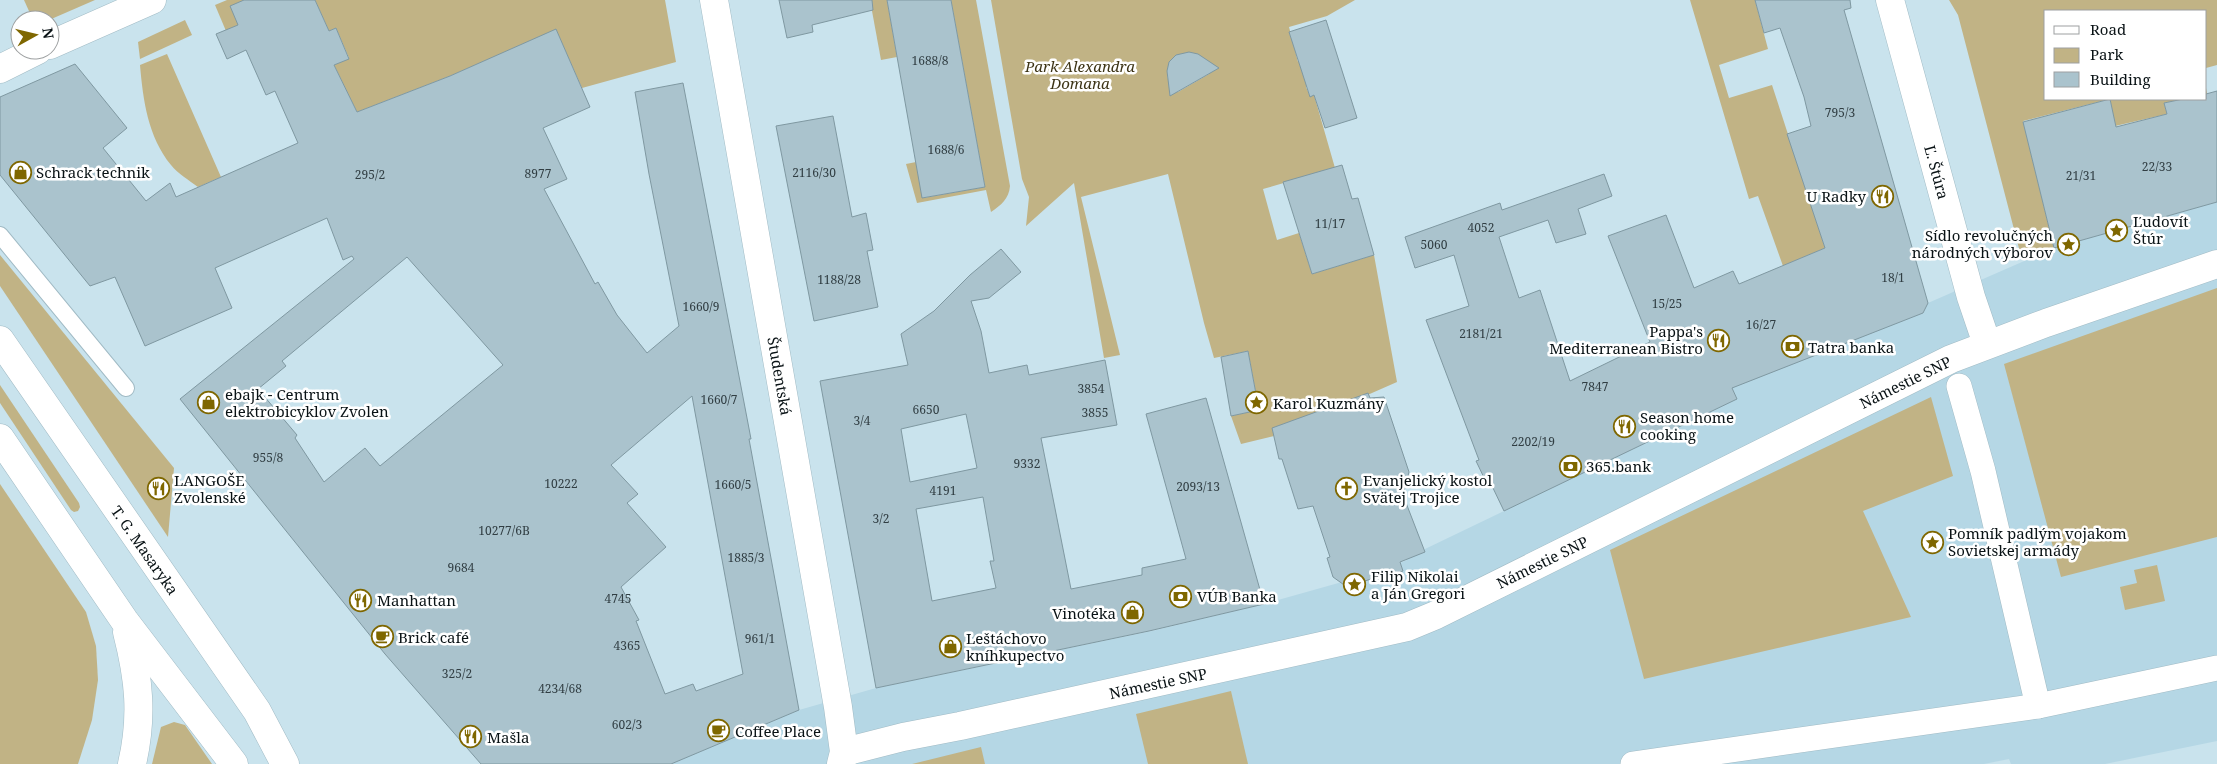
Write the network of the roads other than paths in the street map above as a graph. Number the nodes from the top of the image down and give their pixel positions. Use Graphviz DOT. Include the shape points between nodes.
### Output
graph roads {
  1 [pos="152,0"];
  2 [pos="714,0"];
  3 [pos="1890,0"];
  4 [pos="60,40"];
  5 [pos="18,60"];
  6 [pos="0,69"];
  7 [pos="0,235"];
  8 [pos="2217,264"];
  9 [pos="0,340"];
  10 [pos="1987,344"];
  11 [pos="1959,386"];
  12 [pos="126,388"];
  13 [pos="0,438"];
  14 [pos="124,620"];
  15 [pos="2217,668"];
  16 [pos="2038,706"];
  17 [pos="280,755"];
  18 [pos="842,758"];
  19 [pos="132,764"];
  20 [pos="234,764"];
  21 [pos="306,764"];
  22 [pos="1633,764"];
  1 -- 4 [label="street"];
  2 -- 18 [label="street, Študentská" via="837,697"];
  3 -- 10 [label="street, Ľ. Štúra" via="1971,297"];
  5 -- 6 [label="street"];
  7 -- 12 [label="lane"];
  8 -- 10 [label="street, Námestie SNP"];
  9 -- 17 [label="street, T. G. Masaryka" via="257,712"];
  10 -- 18 [label="street, Námestie SNP" via="1406,627 902,737"];
  11 -- 16 [label="street, Námestie SNP" via="1983,472"];
  13 -- 14 [label="street"];
  14 -- 19 [label="street" via="136,666 140,701 138,737"];
  14 -- 20 [label="street"];
  15 -- 16 [label="street"];
  16 -- 22 [label="street"];
  17 -- 21 [label="street"];
}
